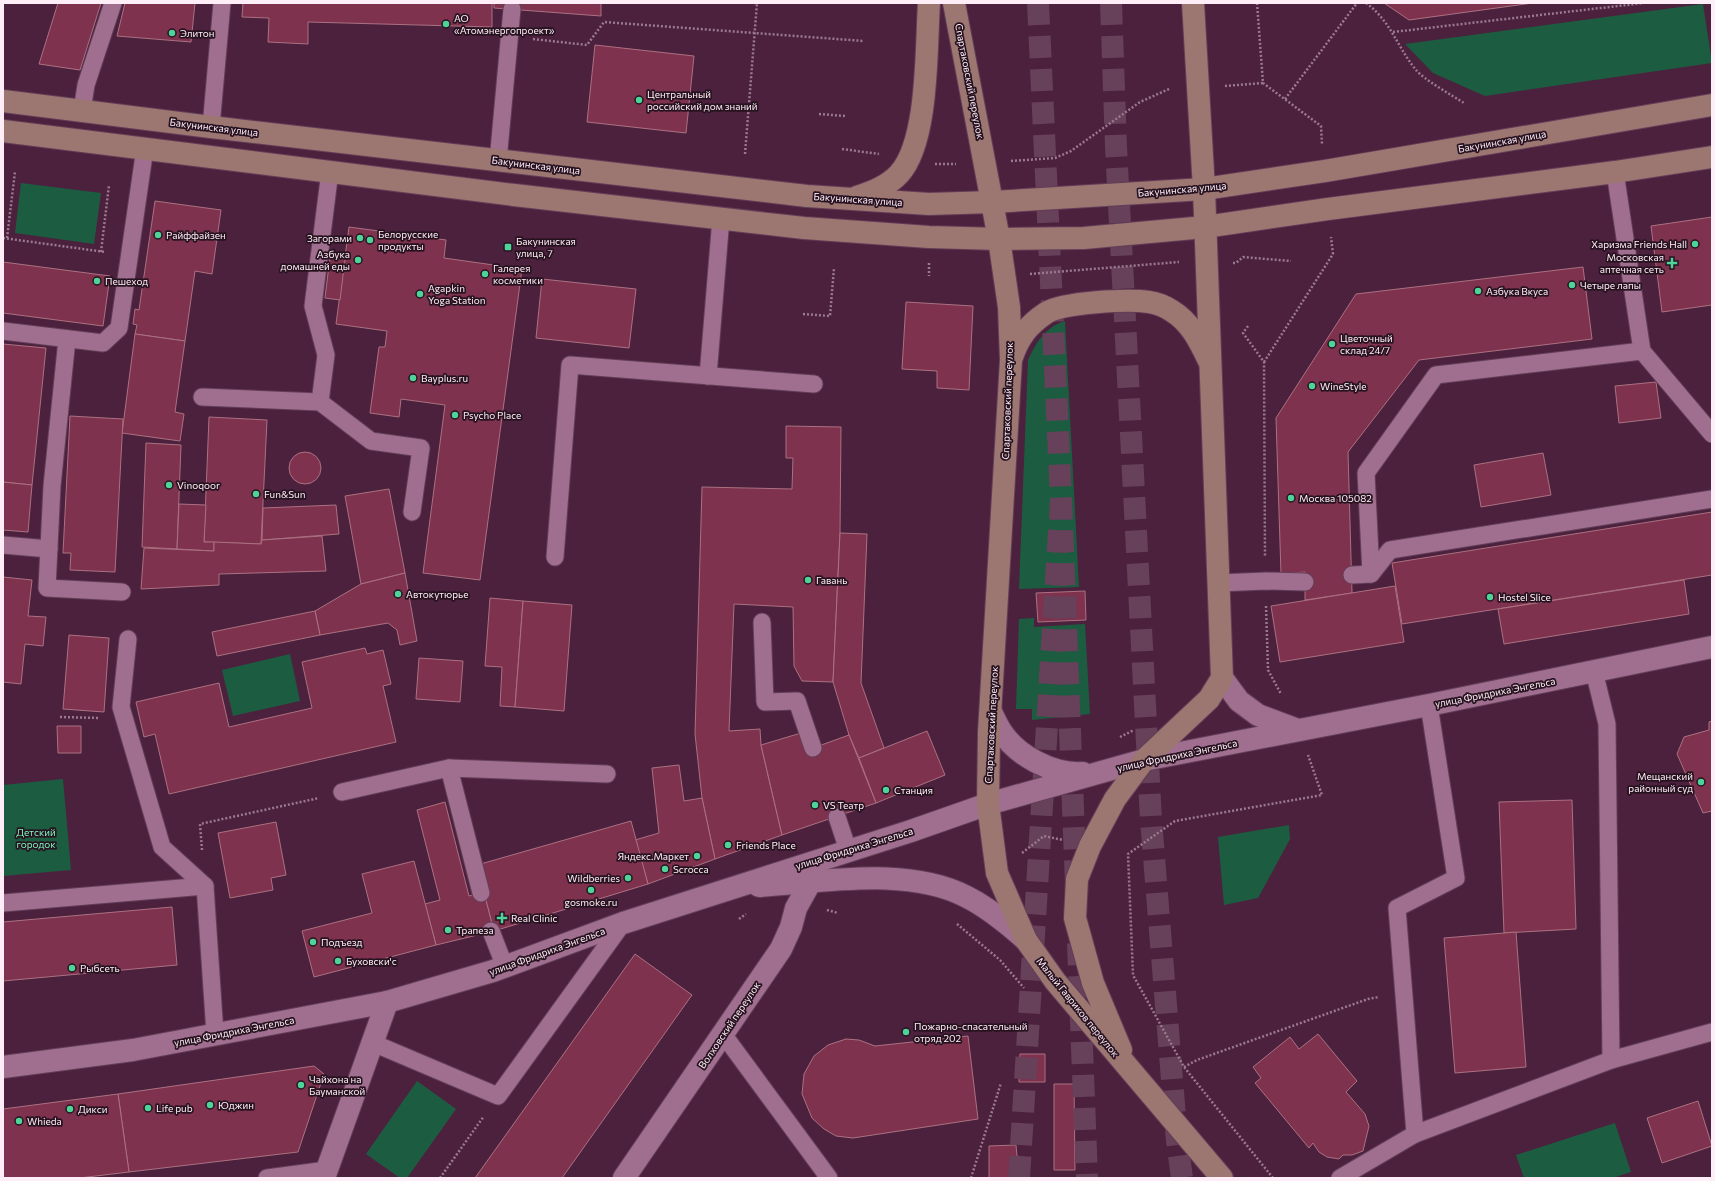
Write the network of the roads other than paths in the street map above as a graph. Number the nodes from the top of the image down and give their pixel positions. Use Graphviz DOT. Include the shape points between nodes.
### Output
graph roads {
  1 [pos="113,3"];
  2 [pos="222,3"];
  3 [pos="929,3"];
  4 [pos="954,3"];
  5 [pos="1193,3"];
  6 [pos="512,9"];
  7 [pos="3,101"];
  8 [pos="1712,105"];
  9 [pos="82,111"];
  10 [pos="211,127"];
  11 [pos="3,131"];
  12 [pos="145,148"];
  13 [pos="1712,157"];
  14 [pos="498,161"];
  15 [pos="330,171"];
  16 [pos="1615,172"];
  17 [pos="1204,189"];
  18 [pos="852,199"];
  19 [pos="993,202"];
  20 [pos="720,218"];
  21 [pos="1205,227"];
  22 [pos="999,239"];
  23 [pos="3,331"];
  24 [pos="67,339"];
  25 [pos="1642,351"];
  26 [pos="1011,360"];
  27 [pos="1210,363"];
  28 [pos="708,376"];
  29 [pos="814,384"];
  30 [pos="202,396"];
  31 [pos="320,402"];
  32 [pos="1712,434"];
  33 [pos="1712,499"];
  34 [pos="412,512"];
  35 [pos="3,545"];
  36 [pos="49,549"];
  37 [pos="555,557"];
  38 [pos="1371,574"];
  39 [pos="1352,575"];
  40 [pos="1305,582"];
  41 [pos="1218,583"];
  42 [pos="122,592"];
  43 [pos="762,622"];
  44 [pos="128,639"];
  45 [pos="1712,647"];
  46 [pos="1594,671"];
  47 [pos="1222,678"];
  48 [pos="1429,705"];
  49 [pos="991,712"];
  50 [pos="1299,730"];
  51 [pos="813,748"];
  52 [pos="1144,760"];
  53 [pos="449,768"];
  54 [pos="1104,771"];
  55 [pos="607,774"];
  56 [pos="342,792"];
  57 [pos="988,804"];
  58 [pos="837,817"];
  59 [pos="848,850"];
  60 [pos="811,862"];
  61 [pos="810,883"];
  62 [pos="205,886"];
  63 [pos="726,888"];
  64 [pos="481,893"];
  65 [pos="3,903"];
  66 [pos="623,922"];
  67 [pos="491,931"];
  68 [pos="1026,940"];
  69 [pos="505,967"];
  70 [pos="387,1002"];
  71 [pos="1712,1032"];
  72 [pos="215,1034"];
  73 [pos="723,1034"];
  74 [pos="373,1043"];
  75 [pos="1611,1060"];
  76 [pos="3,1067"];
  77 [pos="1130,1071"];
  78 [pos="1415,1134"];
  79 [pos="325,1174"];
  80 [pos="267,1178"];
  81 [pos="624,1178"];
  82 [pos="829,1178"];
  83 [pos="1222,1178"];
  84 [pos="1340,1178"];
  1 -- 9 [label="lane" via="86,85"];
  2 -- 10 [label="lane"];
  3 -- 18 [label="main road" via="921,112 908,161 900,174 887,184"];
  4 -- 19 [label="main road, Спартаковский переулок"];
  5 -- 17 [label="main road"];
  6 -- 14 [label="lane"];
  7 -- 9 [label="main road, Бакунинская улица"];
  8 -- 17 [label="main road, Бакунинская улица" via="1326,171"];
  9 -- 10 [label="main road, Бакунинская улица"];
  10 -- 14 [label="main road, Бакунинская улица"];
  11 -- 12 [label="main road"];
  12 -- 15 [label="main road"];
  12 -- 24 [label="lane" via="119,328 103,343"];
  13 -- 16 [label="main road"];
  14 -- 18 [label="main road, Бакунинская улица"];
  15 -- 20 [label="main road"];
  15 -- 31 [label="lane" via="313,306 326,355"];
  16 -- 21 [label="main road"];
  16 -- 25 [label="lane"];
  17 -- 19 [label="main road, Бакунинская улица"];
  17 -- 21 [label="main road"];
  18 -- 19 [label="main road, Бакунинская улица" via="929,204"];
  19 -- 22 [label="main road, Спартаковский переулок"];
  20 -- 22 [label="main road" via="812,229"];
  20 -- 28 [label="lane"];
  21 -- 22 [label="main road" via="1084,238"];
  21 -- 27 [label="main road"];
  22 -- 26 [label="main road, Спартаковский переулок" via="1009,307"];
  23 -- 24 [label="lane"];
  24 -- 36 [label="lane" via="52,486"];
  25 -- 32 [label="lane"];
  25 -- 38 [label="lane" via="1436,375 1366,473"];
  26 -- 27 [label="main road" via="1019,338 1034,321 1048,312 1082,303 1149,302 1171,310 1184,320 1198,338"];
  26 -- 49 [label="main road, Спартаковский переулок"];
  27 -- 41 [label="main road"];
  28 -- 29 [label="lane"];
  28 -- 37 [label="lane" via="570,365"];
  30 -- 31 [label="lane"];
  31 -- 34 [label="lane" via="371,441 421,448"];
  33 -- 38 [label="lane" via="1390,550"];
  35 -- 36 [label="lane"];
  36 -- 42 [label="lane" via="47,588"];
  38 -- 39 [label="lane"];
  40 -- 41 [label="lane" via="1266,580"];
  41 -- 47 [label="main road"];
  43 -- 51 [label="lane" via="765,702 797,701"];
  44 -- 62 [label="lane" via="121,707 162,847"];
  45 -- 46 [label="street, улица Фридриха Энгельса"];
  46 -- 48 [label="street, улица Фридриха Энгельса"];
  46 -- 75 [label="lane" via="1607,724"];
  47 -- 50 [label="street" via="1239,701 1258,715"];
  47 -- 52 [label="main road" via="1209,699"];
  48 -- 50 [label="street, улица Фридриха Энгельса"];
  48 -- 78 [label="lane" via="1456,878 1397,908"];
  49 -- 54 [label="street" via="1001,732 1017,749 1036,762 1058,770 1081,774"];
  49 -- 57 [label="main road, Спартаковский переулок"];
  50 -- 52 [label="street, улица Фридриха Энгельса"];
  52 -- 54 [label="street, улица Фридриха Энгельса"];
  52 -- 77 [label="main road, Малый Гавриков переулок" via="1115,799 1090,846 1077,879 1075,918 1093,983"];
  53 -- 55 [label="lane"];
  53 -- 56 [label="lane"];
  53 -- 64 [label="lane"];
  54 -- 57 [label="street, улица Фридриха Энгельса"];
  57 -- 59 [label="street, улица Фридриха Энгельса"];
  57 -- 68 [label="main road, Малый Гавриков переулок" via="997,873"];
  58 -- 59 [label="lane"];
  59 -- 60 [label="street, улица Фридриха Энгельса"];
  60 -- 61 [label="street, Волховский переулок"];
  60 -- 63 [label="street, улица Фридриха Энгельса"];
  61 -- 63 [label="street"];
  61 -- 68 [label="street" via="909,880 938,886 967,896 998,916"];
  61 -- 73 [label="street, Волховский переулок" via="796,908 781,949"];
  62 -- 65 [label="lane"];
  62 -- 72 [label="lane"];
  63 -- 66 [label="street, улица Фридриха Энгельса"];
  66 -- 69 [label="street, улица Фридриха Энгельса"];
  66 -- 74 [label="lane" via="498,1096"];
  67 -- 69 [label="lane"];
  68 -- 77 [label="main road, Малый Гавриков переулок" via="1055,981"];
  69 -- 70 [label="street, улица Фридриха Энгельса"];
  70 -- 72 [label="street, улица Фридриха Энгельса"];
  70 -- 74 [label="street"];
  71 -- 75 [label="lane"];
  72 -- 76 [label="street, улица Фридриха Энгельса" via="133,1050"];
  73 -- 81 [label="street, Волховский переулок"];
  73 -- 82 [label="lane"];
  74 -- 79 [label="street"];
  75 -- 78 [label="lane"];
  77 -- 83 [label="main road, Малый Гавриков переулок"];
  78 -- 84 [label="lane"];
  79 -- 80 [label="lane"];
}
